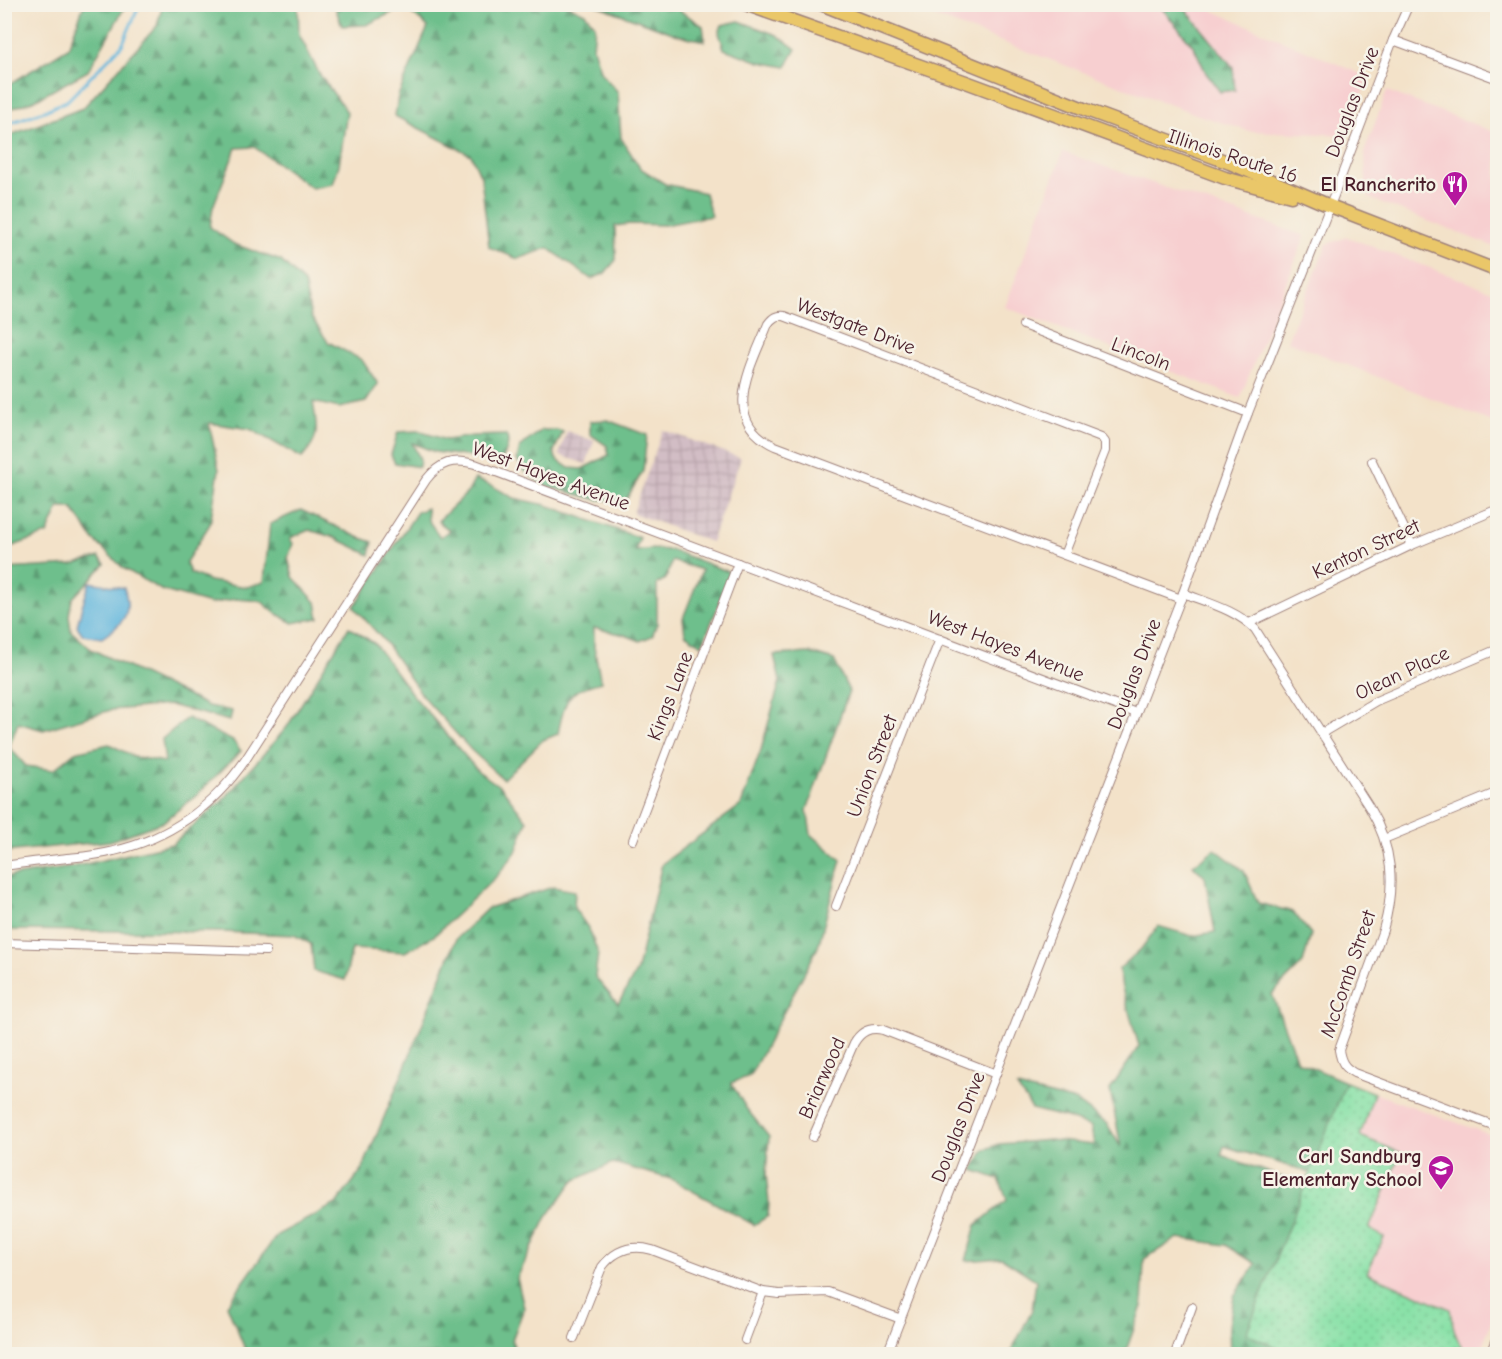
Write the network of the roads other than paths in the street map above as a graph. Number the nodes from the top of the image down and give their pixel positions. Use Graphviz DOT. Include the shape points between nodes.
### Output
graph roads {
  1 [pos="745,4"];
  2 [pos="821,4"];
  3 [pos="1409,4"];
  4 [pos="1394,40"];
  5 [pos="1497,79"];
  6 [pos="1330,206"];
  7 [pos="1497,271"];
  8 [pos="1023,325"];
  9 [pos="1248,413"];
  10 [pos="1372,461"];
  11 [pos="1497,509"];
  12 [pos="1412,545"];
  13 [pos="1064,555"];
  14 [pos="738,563"];
  15 [pos="1182,596"];
  16 [pos="1250,623"];
  17 [pos="940,639"];
  18 [pos="1497,649"];
  19 [pos="1136,713"];
  20 [pos="1323,733"];
  21 [pos="1497,792"];
  22 [pos="1384,839"];
  23 [pos="633,840"];
  24 [pos="4,866"];
  25 [pos="836,906"];
  26 [pos="4,943"];
  27 [pos="266,951"];
  28 [pos="996,1074"];
  29 [pos="1497,1127"];
  30 [pos="813,1137"];
  31 [pos="763,1292"];
  32 [pos="1192,1307"];
  33 [pos="901,1319"];
  34 [pos="1497,1337"];
  35 [pos="574,1338"];
  36 [pos="744,1340"];
  37 [pos="887,1354"];
  38 [pos="1175,1354"];
  39 [pos="1491,1354"];
  1 -- 6 [label="main road, Illinois Route 16" via="1225,178"];
  2 -- 6 [label="main road, Illinois Route 16" via="1230,163"];
  3 -- 4 [label="street, Douglas Drive"];
  4 -- 5 [label="street"];
  4 -- 6 [label="street, Douglas Drive"];
  6 -- 7 [label="main road"];
  6 -- 9 [label="street, Douglas Drive"];
  8 -- 9 [label="street, Lincoln"];
  9 -- 15 [label="street, Douglas Drive"];
  10 -- 12 [label="street"];
  11 -- 12 [label="street, Kenton Street"];
  12 -- 16 [label="street, Kenton Street"];
  13 -- 13 [label="street, Westgate Drive" via="762,439 748,423 743,392 771,319 784,316 1101,437 1105,451"];
  13 -- 15 [label="street, Westgate Drive"];
  14 -- 17 [label="street, West Hayes Avenue"];
  14 -- 23 [label="street, Kings Lane"];
  14 -- 24 [label="street, West Hayes Avenue" via="475,464 448,463 426,480 246,759 205,807 171,830 131,847"];
  15 -- 16 [label="street, McComb Street"];
  15 -- 19 [label="street, Douglas Drive"];
  16 -- 20 [label="street, McComb Street"];
  17 -- 19 [label="street, West Hayes Avenue"];
  17 -- 25 [label="street, Union Street"];
  18 -- 20 [label="street, Olean Place" via="1376,700"];
  19 -- 28 [label="street, Douglas Drive"];
  20 -- 22 [label="street, McComb Street" via="1370,807"];
  21 -- 22 [label="street"];
  22 -- 29 [label="street, McComb Street" via="1391,879 1388,912 1339,1050 1340,1060 1354,1073"];
  26 -- 27 [label="street"];
  28 -- 30 [label="street, Briarwood" via="883,1030 870,1029 854,1043"];
  28 -- 33 [label="street, Douglas Drive"];
  31 -- 33 [label="street" via="828,1292"];
  31 -- 35 [label="street" via="643,1247 624,1249 602,1267"];
  31 -- 36 [label="street"];
  32 -- 38 [label="street"];
  33 -- 37 [label="street, Douglas Drive"];
  34 -- 39 [label="street"];
}
